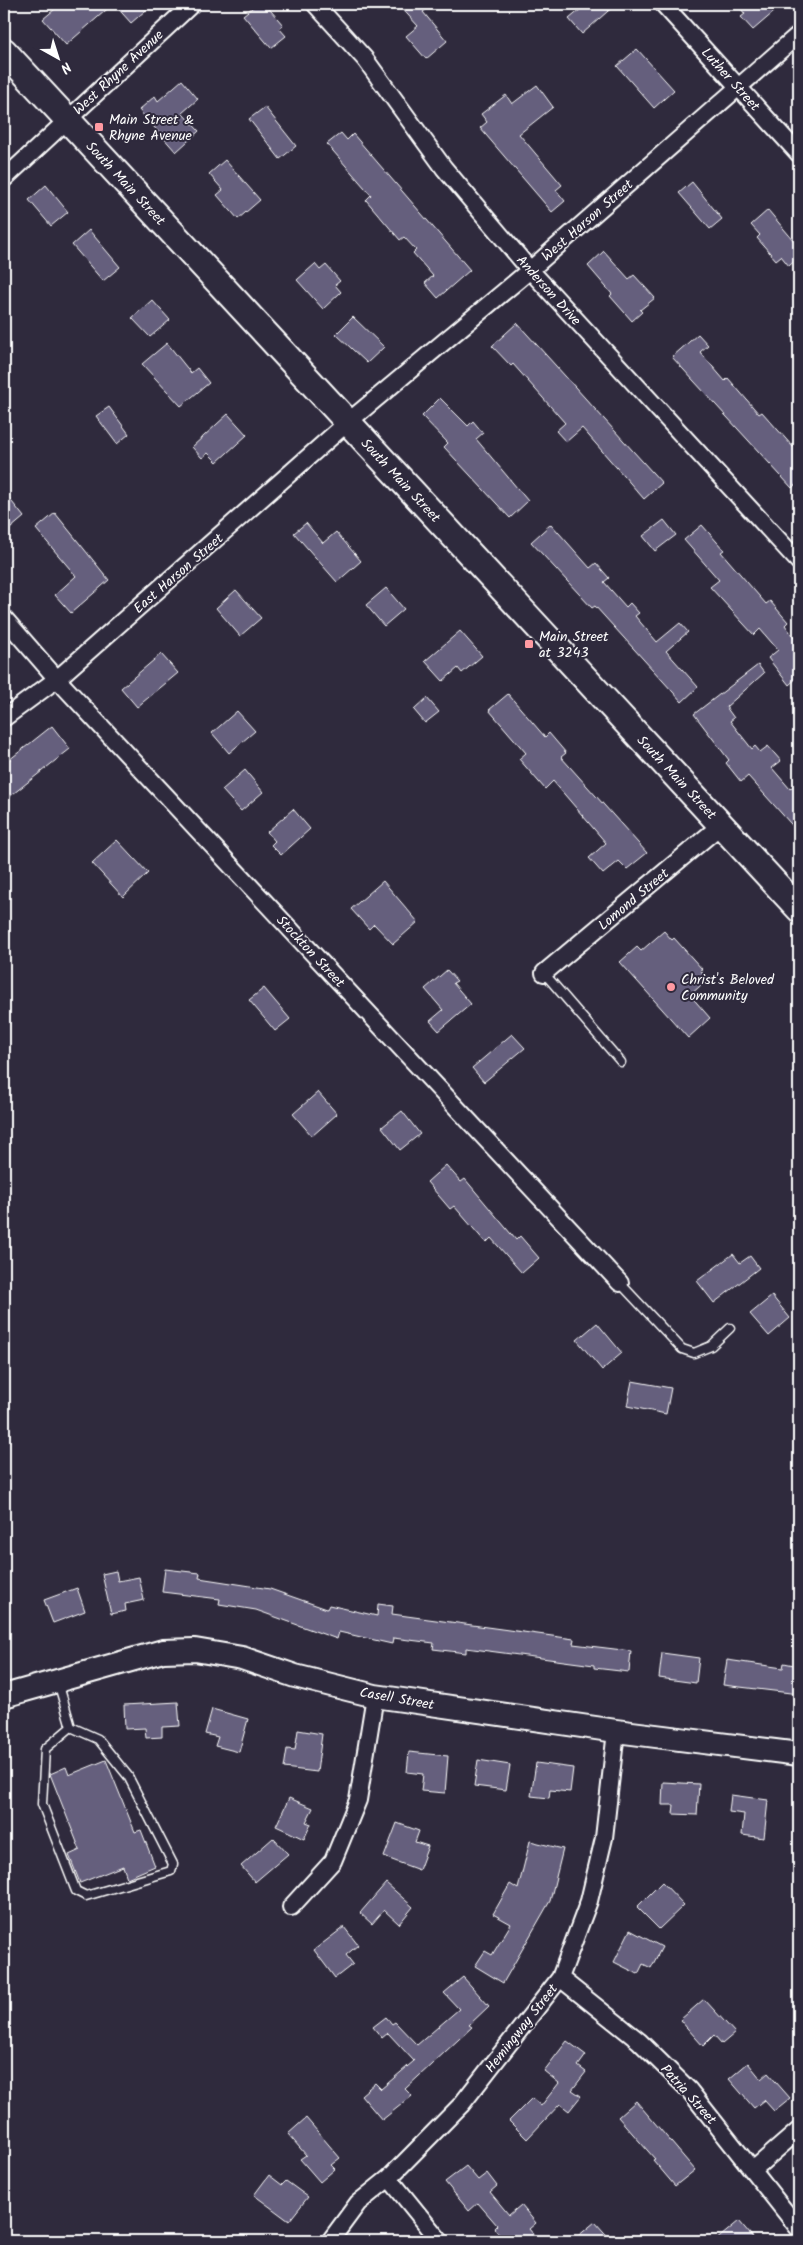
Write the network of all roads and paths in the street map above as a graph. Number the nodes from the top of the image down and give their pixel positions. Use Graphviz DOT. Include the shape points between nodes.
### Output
graph roads {
  1 [pos="192,4"];
  2 [pos="315,4"];
  3 [pos="663,4"];
  4 [pos="799,34"];
  5 [pos="4,51"];
  6 [pos="738,88"];
  7 [pos="67,120"];
  8 [pos="799,154"];
  9 [pos="4,179"];
  10 [pos="530,270"];
  11 [pos="348,422"];
  12 [pos="799,562"];
  13 [pos="4,618"];
  14 [pos="57,679"];
  15 [pos="4,718"];
  16 [pos="721,825"];
  17 [pos="799,909"];
  18 [pos="544,973"];
  19 [pos="620,1062"];
  20 [pos="620,1283"];
  21 [pos="730,1328"];
  22 [pos="58,1680"];
  23 [pos="4,1696"];
  24 [pos="375,1696"];
  25 [pos="70,1728"];
  26 [pos="616,1731"];
  27 [pos="799,1754"];
  28 [pos="291,1907"];
  29 [pos="560,1978"];
  30 [pos="799,2130"];
  31 [pos="753,2170"];
  32 [pos="389,2178"];
  33 [pos="799,2229"];
  34 [pos="330,2241"];
  35 [pos="440,2241"];
  1 -- 7 [label="street, West Rhyne Avenue"];
  2 -- 10 [label="street, Anderson Drive" via="365,60 444,168"];
  3 -- 6 [label="street, Luther Street"];
  4 -- 6 [label="street, West Harson Street"];
  5 -- 7 [label="main road, South Main Street"];
  6 -- 8 [label="street, Luther Street"];
  6 -- 10 [label="street, West Harson Street"];
  7 -- 9 [label="street, West Rhyne Avenue"];
  7 -- 11 [label="main road, South Main Street"];
  10 -- 11 [label="street, West Harson Street"];
  10 -- 12 [label="street, Anderson Drive"];
  11 -- 14 [label="street, East Harson Street"];
  11 -- 16 [label="main road, South Main Street"];
  13 -- 14 [label="street, Stockton Street"];
  14 -- 15 [label="street, East Harson Street"];
  14 -- 20 [label="street, Stockton Street"];
  16 -- 17 [label="main road, South Main Street"];
  16 -- 18 [label="street, Lomond Street"];
  18 -- 19 [label="lane"];
  20 -- 21 [label="lane" via="682,1349 694,1353 711,1346"];
  22 -- 23 [label="street, Casell Street"];
  22 -- 24 [label="street, Casell Street" via="162,1651 195,1650 242,1658"];
  22 -- 25 [label="lane"];
  24 -- 26 [label="street, Casell Street"];
  24 -- 28 [label="street" via="358,1800 333,1861"];
  25 -- 25 [label="lane" via="98,1739 128,1776 173,1864 171,1871 86,1896 76,1891 42,1804 46,1748"];
  26 -- 27 [label="street, Casell Street"];
  26 -- 29 [label="street, Hemingway Street" via="604,1838 590,1901"];
  29 -- 31 [label="street, Patria Street" via="639,2041 689,2090"];
  29 -- 32 [label="street, Hemingway Street" via="461,2105"];
  30 -- 31 [label="street"];
  31 -- 33 [label="street, Patria Street"];
  32 -- 34 [label="street, Hemingway Street" via="358,2203"];
  32 -- 35 [label="street"];
}
